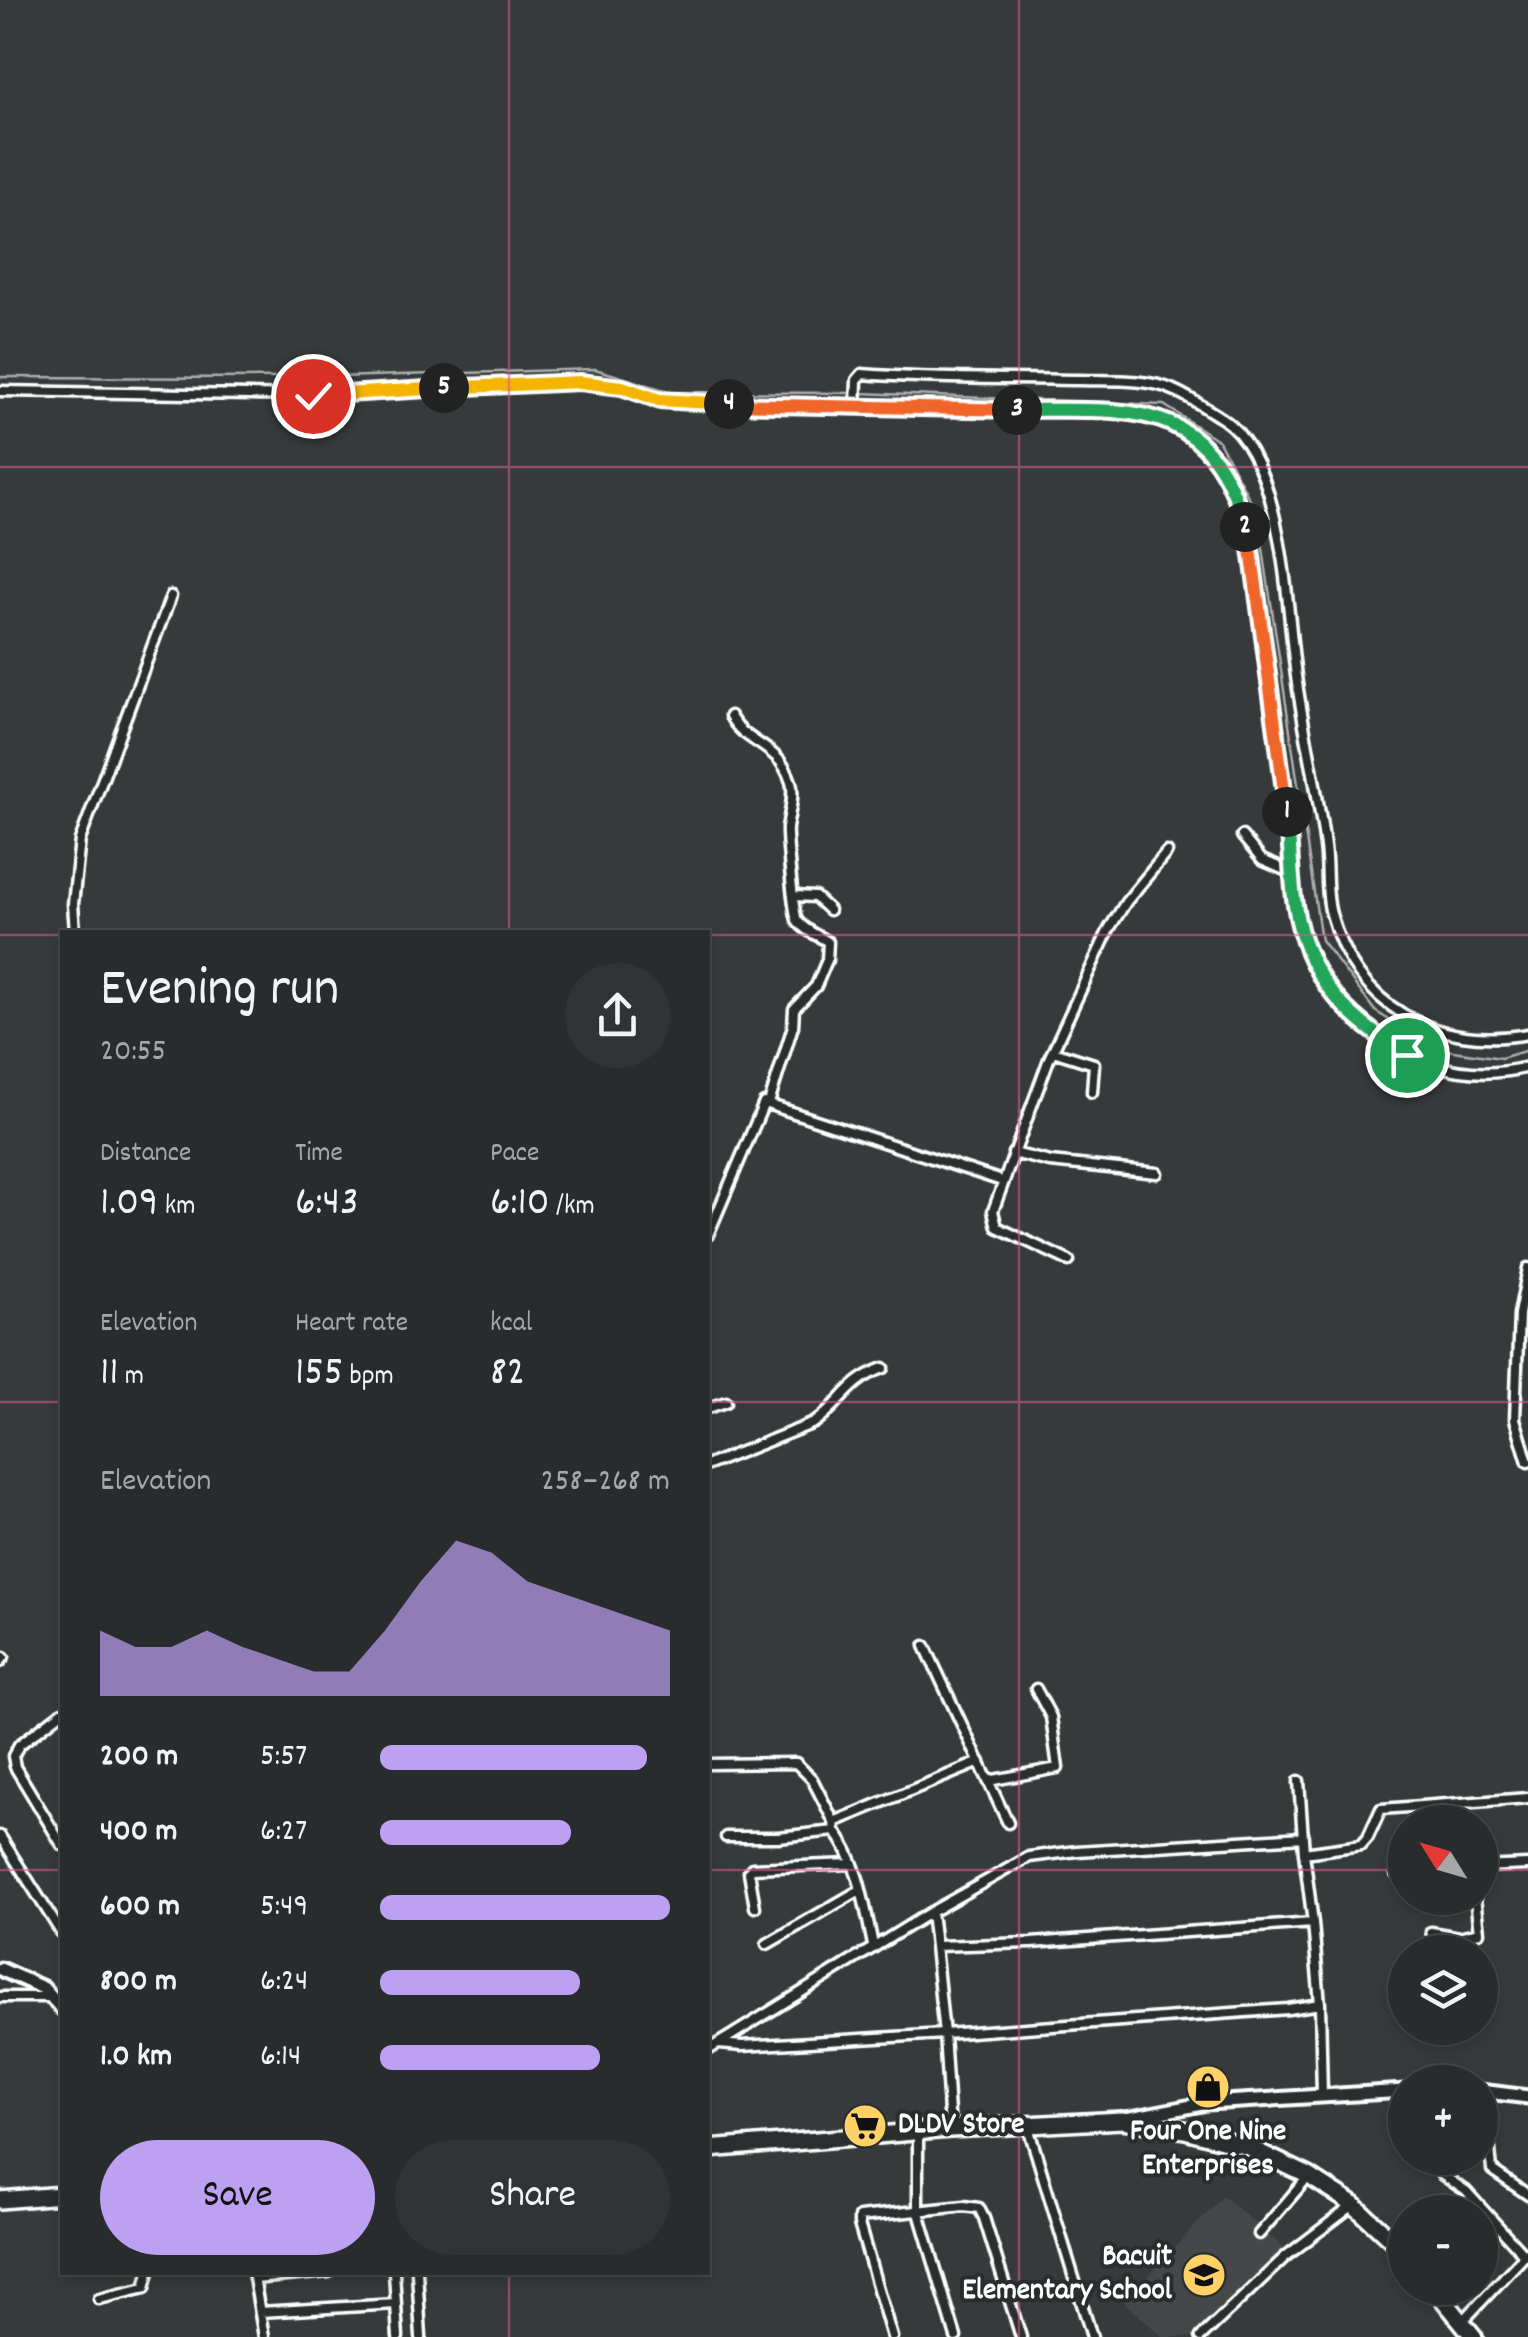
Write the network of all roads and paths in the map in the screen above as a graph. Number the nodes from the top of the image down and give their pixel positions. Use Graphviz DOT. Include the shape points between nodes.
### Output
graph roads {
  1 [pos="0,391"];
  2 [pos="856,404"];
  3 [pos="170,596"];
  4 [pos="730,716"];
  5 [pos="1242,836"];
  6 [pos="1168,852"];
  7 [pos="1292,873"];
  8 [pos="794,896"];
  9 [pos="828,910"];
  10 [pos="74,930"];
  11 [pos="1528,1034"];
  12 [pos="1053,1051"];
  13 [pos="1528,1066"];
  14 [pos="1092,1092"];
  15 [pos="769,1103"];
  16 [pos="1013,1153"];
  17 [pos="1157,1172"];
  18 [pos="1002,1181"];
  19 [pos="710,1230"];
  20 [pos="1069,1261"];
  21 [pos="1528,1268"];
  22 [pos="884,1368"];
  23 [pos="726,1402"];
  24 [pos="710,1407"];
  25 [pos="1528,1462"];
  26 [pos="710,1464"];
  27 [pos="924,1646"];
  28 [pos="1036,1689"];
  29 [pos="60,1714"];
  30 [pos="980,1762"];
  31 [pos="710,1764"];
  32 [pos="988,1780"];
  33 [pos="1299,1781"];
  34 [pos="1528,1798"];
  35 [pos="1008,1823"];
  36 [pos="834,1826"];
  37 [pos="0,1836"];
  38 [pos="1303,1836"];
  39 [pos="726,1837"];
  40 [pos="60,1841"];
  41 [pos="1304,1853"];
  42 [pos="852,1864"];
  43 [pos="1528,1865"];
  44 [pos="1498,1866"];
  45 [pos="860,1890"];
  46 [pos="755,1907"];
  47 [pos="930,1912"];
  48 [pos="1480,1915"];
  49 [pos="1313,1923"];
  50 [pos="60,1931"];
  51 [pos="1431,1932"];
  52 [pos="767,1944"];
  53 [pos="873,1946"];
  54 [pos="935,1946"];
  55 [pos="0,1968"];
  56 [pos="0,1997"];
  57 [pos="59,2002"];
  58 [pos="1320,2004"];
  59 [pos="944,2034"];
  60 [pos="719,2044"];
  61 [pos="710,2049"];
  62 [pos="1388,2092"];
  63 [pos="1498,2093"];
  64 [pos="1322,2095"];
  65 [pos="1528,2097"];
  66 [pos="1122,2120"];
  67 [pos="1028,2126"];
  68 [pos="950,2130"];
  69 [pos="918,2132"];
  70 [pos="710,2148"];
  71 [pos="1498,2174"];
  72 [pos="1442,2175"];
  73 [pos="1309,2176"];
  74 [pos="60,2195"];
  75 [pos="1528,2195"];
  76 [pos="0,2200"];
  77 [pos="1354,2204"];
  78 [pos="918,2208"];
  79 [pos="1260,2234"];
  80 [pos="1388,2236"];
  81 [pos="1526,2254"];
  82 [pos="148,2275"];
  83 [pos="394,2275"];
  84 [pos="417,2275"];
  85 [pos="254,2276"];
  86 [pos="100,2299"];
  87 [pos="396,2304"];
  88 [pos="1448,2305"];
  89 [pos="260,2312"];
  90 [pos="1462,2322"];
  91 [pos="264,2337"];
  92 [pos="397,2337"];
  93 [pos="420,2337"];
  94 [pos="892,2337"];
  95 [pos="956,2337"];
  96 [pos="1021,2337"];
  97 [pos="1092,2337"];
  98 [pos="1201,2337"];
  99 [pos="1474,2337"];
  1 -- 2 [label="street" via="313,396 580,382 665,401"];
  2 -- 7 [label="street" via="1136,414 1168,422 1218,460 1251,549"];
  2 -- 11 [label="street" via="862,374 1157,385 1234,428 1264,481 1276,526 1340,944 1361,980 1414,1020 1470,1037"];
  3 -- 10 [label="street" via="80,840"];
  4 -- 8 [label="street" via="737,730 769,747 792,785 786,832"];
  5 -- 7 [label="street" via="1262,860"];
  6 -- 12 [label="street" via="1109,929"];
  7 -- 13 [label="street" via="1309,954 1356,1020 1407,1055 1446,1069 1478,1074"];
  8 -- 9 [label="street" via="815,896"];
  8 -- 15 [label="street" via="799,923 828,942 827,960 816,986 794,1009"];
  12 -- 14 [label="street" via="1094,1064"];
  12 -- 16 [label="street"];
  15 -- 18 [label="street"];
  15 -- 19 [label="street" via="760,1106"];
  16 -- 17 [label="street"];
  16 -- 18 [label="street"];
  18 -- 20 [label="street" via="993,1211 997,1227"];
  21 -- 25 [label="street" via="1518,1314 1516,1419"];
  22 -- 26 [label="street" via="862,1376 814,1424"];
  23 -- 24 [label="street"];
  27 -- 30 [label="street"];
  28 -- 32 [label="street" via="1051,1717 1058,1768"];
  29 -- 40 [label="street" via="12,1756"];
  30 -- 32 [label="street"];
  30 -- 36 [label="street"];
  31 -- 36 [label="street" via="796,1763 812,1779"];
  32 -- 35 [label="street"];
  33 -- 38 [label="street"];
  34 -- 41 [label="street" via="1382,1809 1361,1845"];
  36 -- 39 [label="street" via="778,1837"];
  36 -- 42 [label="street"];
  37 -- 50 [label="street"];
  38 -- 41 [label="street"];
  38 -- 47 [label="street" via="1029,1857"];
  41 -- 49 [label="street"];
  42 -- 45 [label="street"];
  42 -- 46 [label="street" via="752,1868"];
  43 -- 44 [label="street"];
  45 -- 52 [label="street"];
  45 -- 53 [label="street"];
  47 -- 53 [label="street"];
  47 -- 54 [label="street"];
  48 -- 51 [label="street" via="1479,1932"];
  49 -- 54 [label="street"];
  49 -- 58 [label="street"];
  53 -- 60 [label="street"];
  54 -- 59 [label="street"];
  55 -- 57 [label="main road"];
  56 -- 57 [label="street"];
  58 -- 59 [label="street"];
  58 -- 64 [label="street"];
  59 -- 60 [label="street"];
  59 -- 68 [label="street"];
  60 -- 61 [label="street"];
  62 -- 64 [label="main road"];
  63 -- 65 [label="main road"];
  64 -- 66 [label="main road" via="1206,2103"];
  66 -- 67 [label="highway"];
  66 -- 73 [label="highway" via="1248,2147"];
  67 -- 68 [label="highway"];
  67 -- 97 [label="street"];
  68 -- 69 [label="highway"];
  69 -- 70 [label="highway"];
  69 -- 78 [label="street"];
  71 -- 75 [label="street"];
  72 -- 81 [label="street"];
  73 -- 77 [label="highway"];
  73 -- 79 [label="street"];
  74 -- 76 [label="highway"];
  77 -- 80 [label="highway"];
  77 -- 98 [label="street" via="1285,2257"];
  78 -- 94 [label="street" via="859,2218"];
  78 -- 95 [label="street"];
  78 -- 96 [label="street" via="975,2206 982,2212"];
  81 -- 90 [label="street"];
  82 -- 86 [label="street" via="145,2288"];
  83 -- 87 [label="street"];
  84 -- 93 [label="street"];
  85 -- 89 [label="street"];
  87 -- 89 [label="street"];
  87 -- 92 [label="street"];
  88 -- 90 [label="highway"];
  89 -- 91 [label="street"];
  90 -- 99 [label="highway"];
}
